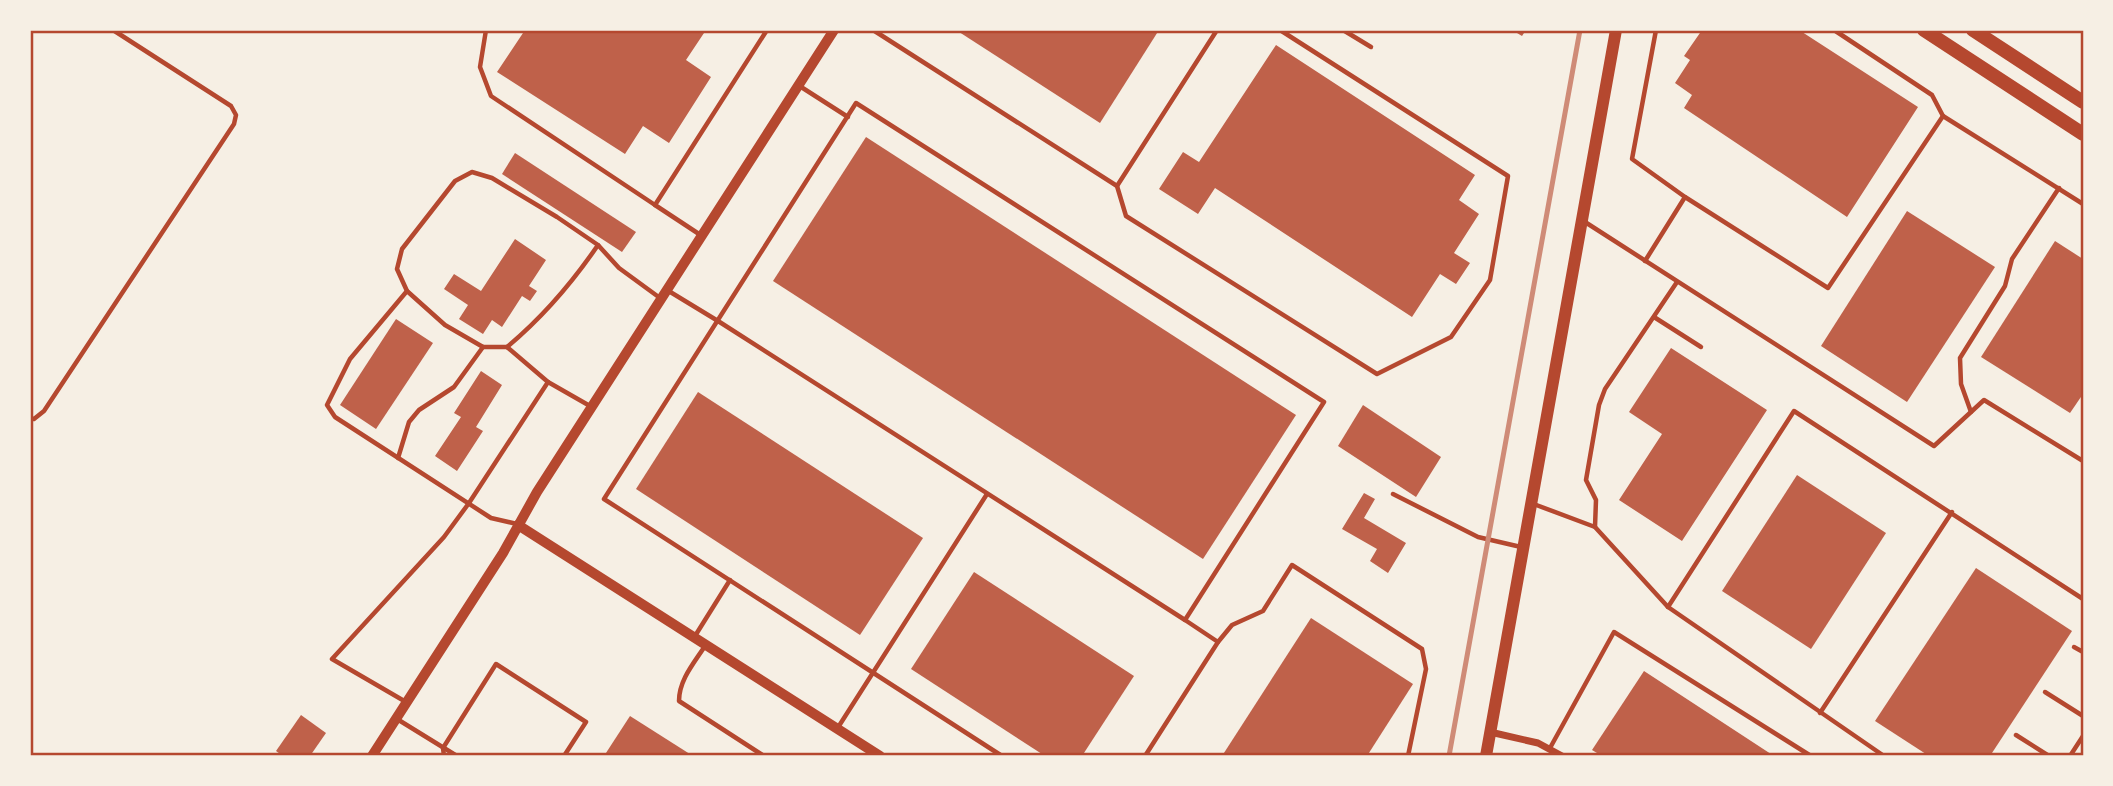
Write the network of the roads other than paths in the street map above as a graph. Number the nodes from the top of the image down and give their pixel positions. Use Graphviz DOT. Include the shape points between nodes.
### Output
graph roads {
  1 [pos="113,30"];
  2 [pos="486,30"];
  3 [pos="767,30"];
  4 [pos="834,30"];
  5 [pos="873,30"];
  6 [pos="1217,30"];
  7 [pos="1280,30"];
  8 [pos="1343,30"];
  9 [pos="1616,30"];
  10 [pos="1656,30"];
  11 [pos="1834,30"];
  12 [pos="1924,30"];
  13 [pos="1973,30"];
  14 [pos="1371,47"];
  15 [pos="798,85"];
  16 [pos="2083,102"];
  17 [pos="1943,116"];
  18 [pos="848,117"];
  19 [pos="2083,134"];
  20 [pos="1117,186"];
  21 [pos="2059,188"];
  22 [pos="1685,197"];
  23 [pos="2083,204"];
  24 [pos="655,205"];
  25 [pos="1581,219"];
  26 [pos="702,236"];
  27 [pos="598,244"];
  28 [pos="1645,261"];
  29 [pos="1677,282"];
  30 [pos="407,291"];
  31 [pos="664,294"];
  32 [pos="1654,317"];
  33 [pos="718,321"];
  34 [pos="483,347"];
  35 [pos="507,347"];
  36 [pos="1701,347"];
  37 [pos="548,383"];
  38 [pos="591,407"];
  39 [pos="1971,412"];
  40 [pos="30,418"];
  41 [pos="398,458"];
  42 [pos="2083,461"];
  43 [pos="987,494"];
  44 [pos="1393,494"];
  45 [pos="469,503"];
  46 [pos="1531,503"];
  47 [pos="1952,512"];
  48 [pos="518,524"];
  49 [pos="1595,527"];
  50 [pos="1523,547"];
  51 [pos="730,580"];
  52 [pos="2083,599"];
  53 [pos="1668,607"];
  54 [pos="1185,620"];
  55 [pos="694,637"];
  56 [pos="1218,642"];
  57 [pos="706,645"];
  58 [pos="2074,647"];
  59 [pos="2083,653"];
  60 [pos="873,673"];
  61 [pos="2045,692"];
  62 [pos="407,703"];
  63 [pos="1820,713"];
  64 [pos="2083,716"];
  65 [pos="397,718"];
  66 [pos="837,729"];
  67 [pos="1490,732"];
  68 [pos="2016,736"];
  69 [pos="2083,736"];
  70 [pos="443,748"];
  71 [pos="1550,748"];
  72 [pos="372,756"];
  73 [pos="444,756"];
  74 [pos="457,756"];
  75 [pos="564,756"];
  76 [pos="764,756"];
  77 [pos="880,756"];
  78 [pos="1002,756"];
  79 [pos="1145,756"];
  80 [pos="1408,756"];
  81 [pos="1486,756"];
  82 [pos="1562,756"];
  83 [pos="1811,756"];
  84 [pos="1884,756"];
  85 [pos="2049,756"];
  86 [pos="2070,756"];
  1 -- 40 [label="lane" via="231,106 236,115 44,411"];
  2 -- 24 [label="lane" via="480,67 491,96"];
  3 -- 24 [label="lane"];
  4 -- 15 [label="street"];
  5 -- 20 [label="lane"];
  6 -- 20 [label="lane"];
  7 -- 20 [label="lane" via="1508,176 1490,280 1451,337 1377,374 1126,216"];
  8 -- 14 [label="lane"];
  9 -- 25 [label="main road"];
  10 -- 22 [label="lane" via="1633,159"];
  11 -- 17 [label="lane" via="1932,95"];
  12 -- 19 [label="main road"];
  13 -- 16 [label="main road"];
  15 -- 18 [label="lane"];
  15 -- 26 [label="street"];
  17 -- 21 [label="lane"];
  17 -- 22 [label="lane" via="1828,288"];
  18 -- 33 [label="lane"];
  18 -- 54 [label="lane" via="856,103 1324,402"];
  21 -- 23 [label="lane"];
  21 -- 39 [label="lane" via="2012,259 2005,286 1960,358 1961,384"];
  22 -- 28 [label="lane"];
  24 -- 26 [label="lane"];
  25 -- 28 [label="lane"];
  25 -- 46 [label="main road"];
  26 -- 31 [label="street"];
  27 -- 30 [label="lane" via="492,178 472,172 454,181 402,249 397,269"];
  27 -- 31 [label="lane" via="620,268"];
  27 -- 35 [label="lane" via="575,279"];
  28 -- 29 [label="lane"];
  29 -- 32 [label="lane"];
  29 -- 39 [label="lane" via="1934,446"];
  30 -- 34 [label="lane" via="445,325"];
  30 -- 41 [label="lane" via="351,359 327,405 335,417"];
  31 -- 33 [label="lane"];
  31 -- 38 [label="street"];
  32 -- 36 [label="lane"];
  32 -- 49 [label="lane" via="1599,405 1586,480 1596,499"];
  33 -- 43 [label="lane"];
  33 -- 51 [label="lane" via="604,499"];
  34 -- 35 [label="lane"];
  34 -- 41 [label="lane" via="454,387 409,422"];
  35 -- 37 [label="lane"];
  37 -- 38 [label="lane"];
  37 -- 45 [label="lane"];
  38 -- 48 [label="street"];
  39 -- 42 [label="lane" via="1984,400"];
  41 -- 45 [label="lane"];
  43 -- 54 [label="lane"];
  43 -- 60 [label="lane"];
  44 -- 50 [label="lane" via="1478,537"];
  45 -- 48 [label="lane" via="491,518"];
  45 -- 62 [label="lane" via="332,659"];
  46 -- 49 [label="lane"];
  46 -- 50 [label="main road"];
  47 -- 52 [label="lane"];
  47 -- 53 [label="lane" via="1794,411"];
  47 -- 63 [label="lane"];
  48 -- 55 [label="street"];
  48 -- 62 [label="street"];
  49 -- 53 [label="lane"];
  50 -- 67 [label="main road"];
  51 -- 55 [label="lane"];
  51 -- 60 [label="lane"];
  53 -- 63 [label="lane"];
  54 -- 56 [label="lane"];
  55 -- 57 [label="street"];
  56 -- 79 [label="lane"];
  56 -- 80 [label="lane" via="1232,625 1263,611 1292,565 1422,649 1426,669"];
  57 -- 66 [label="street"];
  57 -- 76 [label="lane" via="679,691 679,701"];
  58 -- 59 [label="lane"];
  60 -- 66 [label="lane"];
  60 -- 78 [label="lane"];
  61 -- 64 [label="lane"];
  62 -- 65 [label="street"];
  63 -- 84 [label="lane"];
  65 -- 70 [label="lane"];
  65 -- 72 [label="street"];
  66 -- 77 [label="street"];
  67 -- 71 [label="street"];
  67 -- 81 [label="main road"];
  68 -- 85 [label="lane"];
  69 -- 86 [label="lane"];
  70 -- 73 [label="lane"];
  70 -- 74 [label="lane"];
  70 -- 75 [label="lane" via="496,664 586,722"];
  71 -- 82 [label="street"];
  71 -- 83 [label="lane" via="1614,632"];
}
